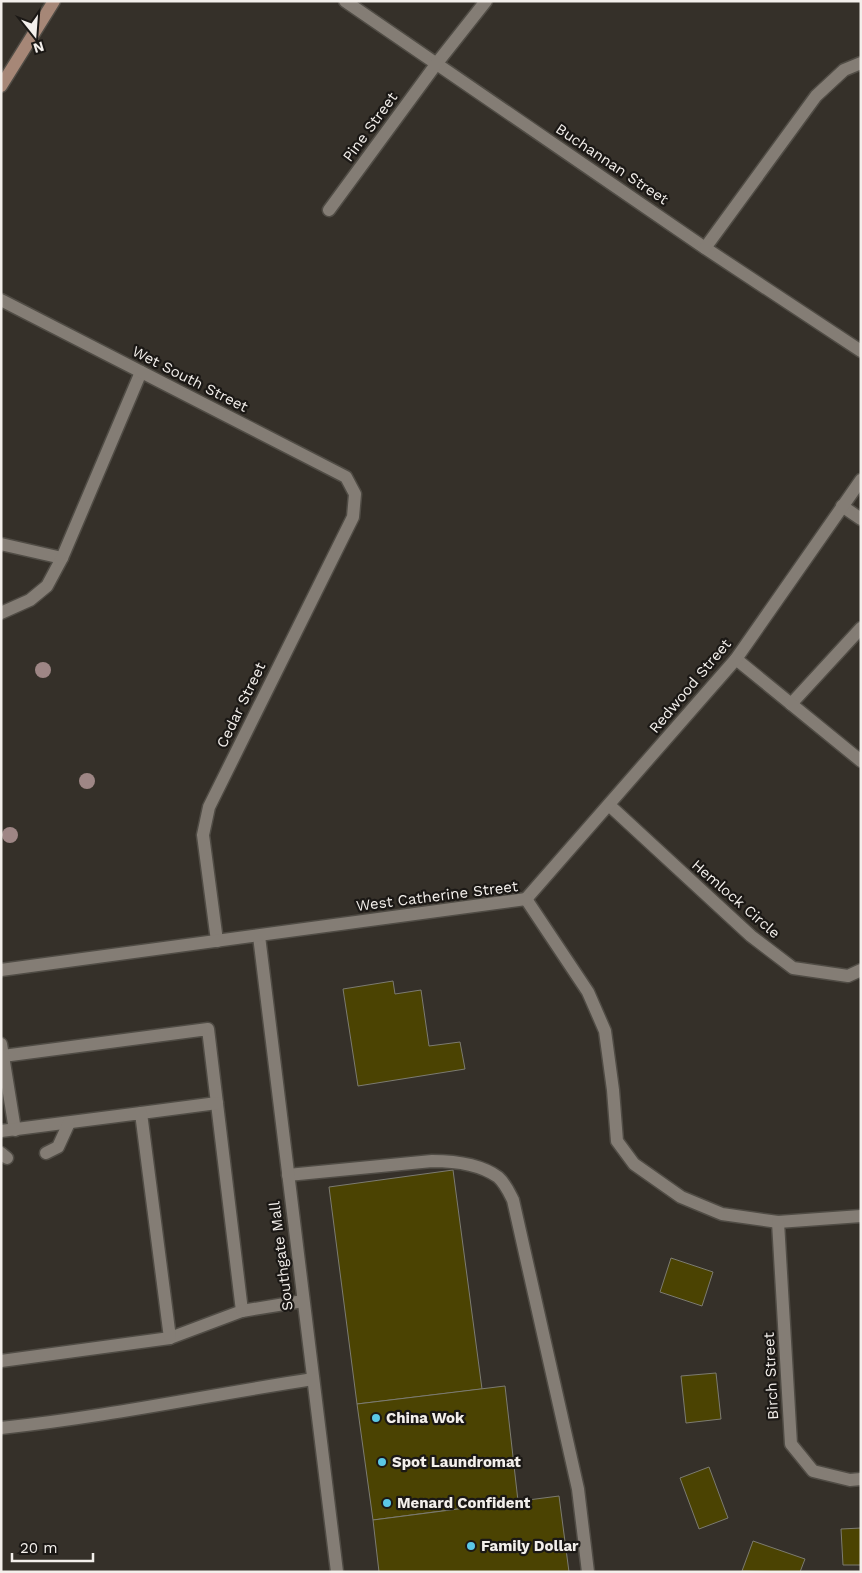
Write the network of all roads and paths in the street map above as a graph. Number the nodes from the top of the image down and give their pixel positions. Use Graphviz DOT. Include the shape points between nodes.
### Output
graph roads {
  1 [pos="54,1"];
  2 [pos="345,1"];
  3 [pos="486,1"];
  4 [pos="436,63"];
  5 [pos="861,63"];
  6 [pos="1,86"];
  7 [pos="329,210"];
  8 [pos="705,248"];
  9 [pos="1,300"];
  10 [pos="861,350"];
  11 [pos="141,372"];
  12 [pos="861,480"];
  13 [pos="355,494"];
  14 [pos="842,506"];
  15 [pos="861,518"];
  16 [pos="1,544"];
  17 [pos="62,558"];
  18 [pos="1,613"];
  19 [pos="861,628"];
  20 [pos="736,659"];
  21 [pos="791,704"];
  22 [pos="861,761"];
  23 [pos="609,804"];
  24 [pos="526,899"];
  25 [pos="259,936"];
  26 [pos="217,941"];
  27 [pos="1,970"];
  28 [pos="861,970"];
  29 [pos="2,1050"];
  30 [pos="216,1103"];
  31 [pos="141,1113"];
  32 [pos="69,1122"];
  33 [pos="15,1130"];
  34 [pos="1,1131"];
  35 [pos="46,1153"];
  36 [pos="288,1175"];
  37 [pos="861,1216"];
  38 [pos="778,1222"];
  39 [pos="303,1301"];
  40 [pos="242,1311"];
  41 [pos="170,1338"];
  42 [pos="1,1361"];
  43 [pos="313,1380"];
  44 [pos="1,1428"];
  45 [pos="861,1479"];
  46 [pos="336,1572"];
  47 [pos="588,1572"];
  1 -- 6 [label="street"];
  2 -- 4 [label="street, Buchannan Street"];
  3 -- 4 [label="street, Pine Street"];
  4 -- 7 [label="street, Pine Street"];
  4 -- 8 [label="street, Buchannan Street"];
  5 -- 8 [label="street" via="844,70 816,96"];
  8 -- 10 [label="street, Buchannan Street"];
  9 -- 11 [label="street, Wet South Street"];
  11 -- 13 [label="street, Wet South Street" via="346,477"];
  11 -- 17 [label="street"];
  12 -- 14 [label="street, Redwood Street"];
  13 -- 26 [label="street, Cedar Street" via="352,517 209,807 203,835"];
  14 -- 15 [label="street"];
  14 -- 20 [label="street, Redwood Street"];
  16 -- 17 [label="street"];
  17 -- 18 [label="street" via="47,586 30,600"];
  19 -- 21 [label="street"];
  20 -- 21 [label="street"];
  20 -- 23 [label="street, Redwood Street"];
  21 -- 22 [label="street"];
  23 -- 24 [label="street, Redwood Street"];
  23 -- 28 [label="street, Hemlock Circle" via="751,936 793,968 848,976"];
  24 -- 25 [label="street, West Catherine Street"];
  24 -- 38 [label="street, West Catherine Street" via="588,992 605,1031 617,1141 634,1164 681,1197 722,1214"];
  25 -- 26 [label="street, West Catherine Street"];
  25 -- 36 [label="street, Southgate Mall"];
  26 -- 27 [label="street, West Catherine Street"];
  29 -- 30 [label="street" via="208,1028"];
  29 -- 33 [label="street"];
  30 -- 31 [label="street"];
  30 -- 40 [label="street"];
  31 -- 32 [label="street"];
  31 -- 41 [label="street"];
  32 -- 33 [label="street"];
  32 -- 35 [label="street" via="58,1147"];
  33 -- 34 [label="street"];
  36 -- 39 [label="street, Southgate Mall"];
  36 -- 47 [label="street" via="449,1161 484,1169 499,1178 507,1188 513,1200 578,1489"];
  37 -- 38 [label="street, West Catherine Street"];
  38 -- 45 [label="street, Birch Street" via="791,1444 813,1471 850,1480"];
  39 -- 40 [label="street"];
  39 -- 43 [label="street, Southgate Mall"];
  40 -- 41 [label="street"];
  41 -- 42 [label="street"];
  43 -- 44 [label="street"];
  43 -- 46 [label="street, Southgate Mall"];
}
